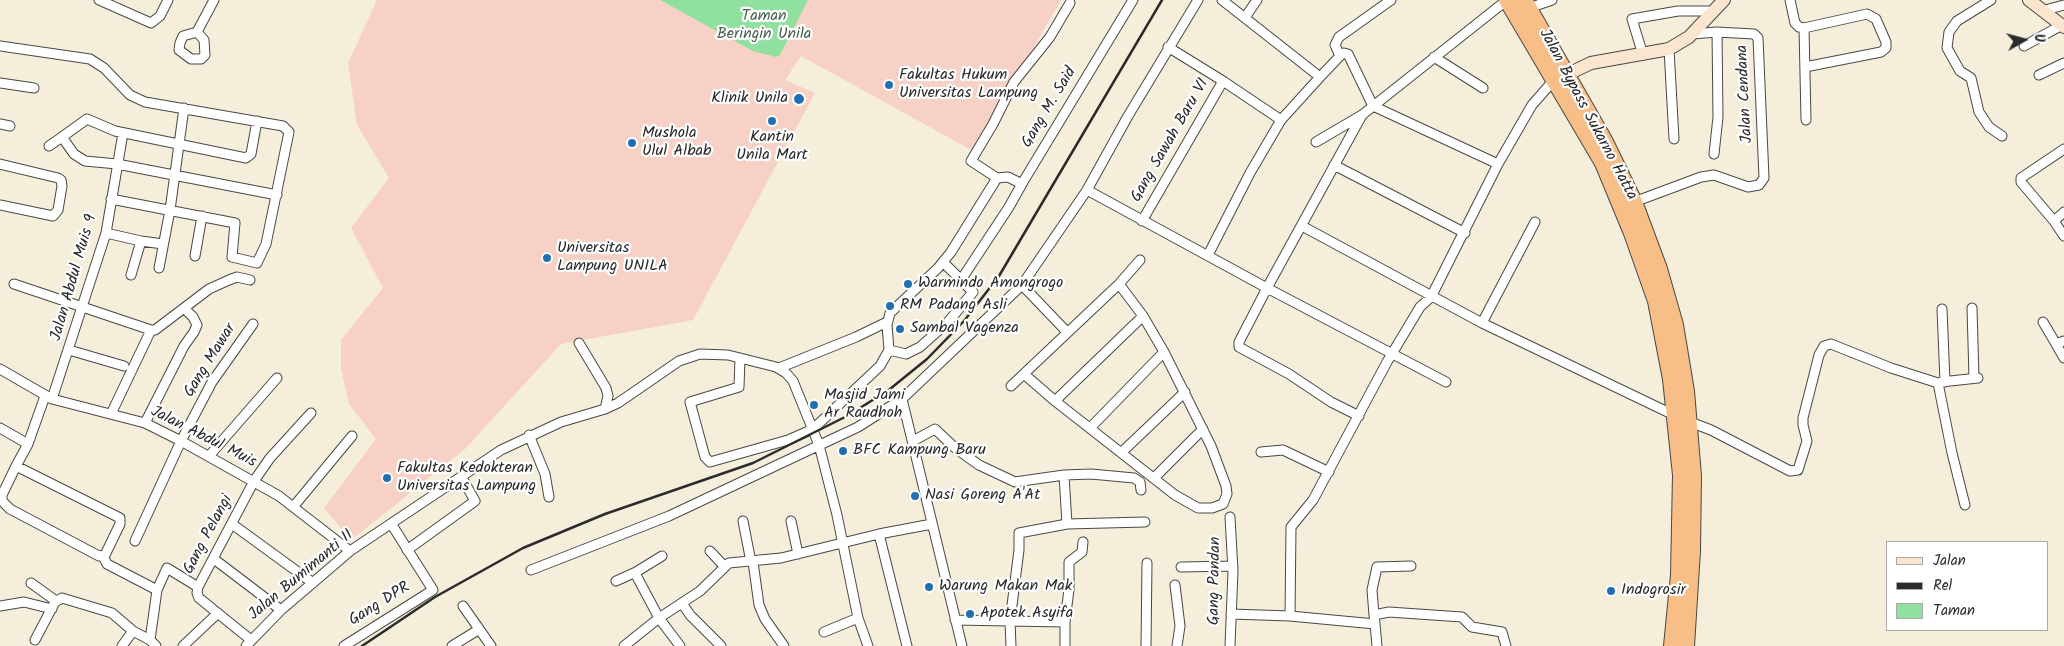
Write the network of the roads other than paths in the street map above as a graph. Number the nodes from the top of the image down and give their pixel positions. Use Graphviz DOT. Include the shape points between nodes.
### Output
graph roads {
  1 [pos="99,0"];
  2 [pos="168,0"];
  3 [pos="214,0"];
  4 [pos="1133,0"];
  5 [pos="1198,0"];
  6 [pos="1222,0"];
  7 [pos="1258,0"];
  8 [pos="1552,0"];
  9 [pos="1724,0"];
  10 [pos="1790,0"];
  11 [pos="1991,0"];
  12 [pos="2029,0"];
  13 [pos="1503,1"];
  14 [pos="110,2"];
  15 [pos="1385,2"];
  16 [pos="1070,3"];
  17 [pos="1526,4"];
  18 [pos="2064,5"];
  19 [pos="2045,10"];
  20 [pos="1714,12"];
  21 [pos="1246,16"];
  22 [pos="2063,26"];
  23 [pos="1804,28"];
  24 [pos="197,32"];
  25 [pos="1717,32"];
  26 [pos="1692,34"];
  27 [pos="0,46"];
  28 [pos="2024,46"];
  29 [pos="1168,47"];
  30 [pos="1669,49"];
  31 [pos="1340,56"];
  32 [pos="1643,56"];
  33 [pos="1434,58"];
  34 [pos="2064,63"];
  35 [pos="1805,67"];
  36 [pos="2038,75"];
  37 [pos="1320,77"];
  38 [pos="1561,77"];
  39 [pos="1223,81"];
  40 [pos="0,83"];
  41 [pos="34,88"];
  42 [pos="1483,88"];
  43 [pos="1373,106"];
  44 [pos="184,108"];
  45 [pos="1362,115"];
  46 [pos="1280,120"];
  47 [pos="1806,120"];
  48 [pos="257,121"];
  49 [pos="0,124"];
  50 [pos="10,126"];
  51 [pos="123,132"];
  52 [pos="2002,136"];
  53 [pos="62,137"];
  54 [pos="1674,139"];
  55 [pos="1316,142"];
  56 [pos="179,144"];
  57 [pos="49,146"];
  58 [pos="2064,149"];
  59 [pos="1714,154"];
  60 [pos="0,164"];
  61 [pos="117,164"];
  62 [pos="1498,164"];
  63 [pos="1334,165"];
  64 [pos="174,176"];
  65 [pos="997,178"];
  66 [pos="1023,182"];
  67 [pos="1087,190"];
  68 [pos="277,196"];
  69 [pos="111,199"];
  70 [pos="1634,202"];
  71 [pos="0,205"];
  72 [pos="170,210"];
  73 [pos="2064,212"];
  74 [pos="202,216"];
  75 [pos="1142,220"];
  76 [pos="2054,221"];
  77 [pos="1535,222"];
  78 [pos="1635,222"];
  79 [pos="1302,226"];
  80 [pos="106,233"];
  81 [pos="1464,233"];
  82 [pos="2064,236"];
  83 [pos="140,241"];
  84 [pos="163,244"];
  85 [pos="1208,255"];
  86 [pos="195,256"];
  87 [pos="1140,260"];
  88 [pos="943,262"];
  89 [pos="159,268"];
  90 [pos="131,275"];
  91 [pos="250,280"];
  92 [pos="961,280"];
  93 [pos="14,284"];
  94 [pos="1119,284"];
  95 [pos="1022,285"];
  96 [pos="1267,288"];
  97 [pos="1431,297"];
  98 [pos="82,308"];
  99 [pos="184,308"];
  100 [pos="1972,308"];
  101 [pos="1942,309"];
  102 [pos="1143,316"];
  103 [pos="887,322"];
  104 [pos="2043,322"];
  105 [pos="1482,323"];
  106 [pos="253,324"];
  107 [pos="151,330"];
  108 [pos="1067,332"];
  109 [pos="579,343"];
  110 [pos="2060,343"];
  111 [pos="69,350"];
  112 [pos="889,350"];
  113 [pos="1164,352"];
  114 [pos="1393,354"];
  115 [pos="740,358"];
  116 [pos="2064,358"];
  117 [pos="124,366"];
  118 [pos="779,368"];
  119 [pos="0,369"];
  120 [pos="1024,374"];
  121 [pos="277,378"];
  122 [pos="1446,382"];
  123 [pos="1941,382"];
  124 [pos="1011,386"];
  125 [pos="1185,392"];
  126 [pos="48,398"];
  127 [pos="902,399"];
  128 [pos="1055,401"];
  129 [pos="605,410"];
  130 [pos="311,413"];
  131 [pos="111,414"];
  132 [pos="1359,416"];
  133 [pos="1683,419"];
  134 [pos="145,423"];
  135 [pos="0,428"];
  136 [pos="1090,428"];
  137 [pos="813,429"];
  138 [pos="1203,429"];
  139 [pos="529,435"];
  140 [pos="352,436"];
  141 [pos="181,441"];
  142 [pos="913,442"];
  143 [pos="28,444"];
  144 [pos="819,445"];
  145 [pos="1122,452"];
  146 [pos="1261,452"];
  147 [pos="209,456"];
  148 [pos="16,466"];
  149 [pos="1328,472"];
  150 [pos="1064,475"];
  151 [pos="462,478"];
  152 [pos="1154,478"];
  153 [pos="254,481"];
  154 [pos="1141,490"];
  155 [pos="549,497"];
  156 [pos="1965,505"];
  157 [pos="294,506"];
  158 [pos="1230,516"];
  159 [pos="791,520"];
  160 [pos="743,521"];
  161 [pos="1145,522"];
  162 [pos="232,524"];
  163 [pos="932,524"];
  164 [pos="1067,524"];
  165 [pos="392,525"];
  166 [pos="879,534"];
  167 [pos="135,541"];
  168 [pos="1083,542"];
  169 [pos="842,543"];
  170 [pos="408,550"];
  171 [pos="350,551"];
  172 [pos="710,551"];
  173 [pos="798,554"];
  174 [pos="103,556"];
  175 [pos="662,556"];
  176 [pos="214,559"];
  177 [pos="752,562"];
  178 [pos="1147,563"];
  179 [pos="724,566"];
  180 [pos="1233,566"];
  181 [pos="1411,566"];
  182 [pos="1181,567"];
  183 [pos="531,570"];
  184 [pos="636,572"];
  185 [pos="616,581"];
  186 [pos="31,583"];
  187 [pos="313,583"];
  188 [pos="1175,585"];
  189 [pos="198,587"];
  190 [pos="157,590"];
  191 [pos="682,603"];
  192 [pos="54,605"];
  193 [pos="0,606"];
  194 [pos="463,606"];
  195 [pos="281,610"];
  196 [pos="218,613"];
  197 [pos="1231,614"];
  198 [pos="1290,616"];
  199 [pos="659,618"];
  200 [pos="858,618"];
  201 [pos="955,620"];
  202 [pos="1375,620"];
  203 [pos="1010,621"];
  204 [pos="1065,622"];
  205 [pos="478,630"];
  206 [pos="133,631"];
  207 [pos="824,632"];
  208 [pos="35,640"];
  209 [pos="153,643"];
  210 [pos="248,643"];
  211 [pos="1679,643"];
  212 [pos="122,646"];
  213 [pos="183,646"];
  214 [pos="344,646"];
  215 [pos="452,646"];
  216 [pos="491,646"];
  217 [pos="624,646"];
  218 [pos="680,646"];
  219 [pos="721,646"];
  220 [pos="784,646"];
  221 [pos="868,646"];
  222 [pos="907,646"];
  223 [pos="962,646"];
  224 [pos="1011,646"];
  225 [pos="1065,646"];
  226 [pos="1146,646"];
  227 [pos="1177,646"];
  228 [pos="1230,646"];
  229 [pos="1377,646"];
  230 [pos="1506,646"];
  1 -- 14 [label="street"];
  2 -- 14 [label="street" via="156,21 151,23"];
  3 -- 24 [label="street"];
  4 -- 66 [label="street, Gang M. Said"];
  5 -- 29 [label="street"];
  6 -- 21 [label="street"];
  7 -- 21 [label="street"];
  8 -- 17 [label="street"];
  9 -- 20 [label="street"];
  10 -- 23 [label="street" via="1795,23"];
  11 -- 52 [label="street" via="1957,22 1949,32 1947,48 1960,71 1972,78 1980,112 1989,127"];
  12 -- 19 [label="street"];
  13 -- 33 [label="street"];
  13 -- 38 [label="highway, Jalan Bypass Sukarno Hatta"];
  15 -- 31 [label="street" via="1335,42"];
  16 -- 65 [label="street" via="1050,37 1014,82 970,161"];
  17 -- 38 [label="highway, Jalan Bypass Sukarno Hatta"];
  18 -- 19 [label="street"];
  19 -- 22 [label="street"];
  20 -- 26 [label="street"];
  20 -- 32 [label="street" via="1678,11 1632,19"];
  21 -- 37 [label="street"];
  22 -- 28 [label="street"];
  23 -- 35 [label="street"];
  23 -- 35 [label="street" via="1870,14 1878,22 1886,46 1881,52"];
  25 -- 26 [label="street, Jalan Cendana"];
  25 -- 59 [label="street" via="1718,117"];
  25 -- 70 [label="street, Jalan Cendana" via="1754,34 1758,38 1764,178 1759,185 1741,186 1714,175"];
  26 -- 30 [label="street"];
  27 -- 44 [label="street" via="90,59 104,68 132,96 145,102"];
  29 -- 39 [label="street, Gang Sawah Baru VI"];
  29 -- 67 [label="street"];
  30 -- 32 [label="street"];
  30 -- 54 [label="street"];
  31 -- 37 [label="street"];
  31 -- 43 [label="street" via="1348,54"];
  32 -- 38 [label="street" via="1590,63"];
  33 -- 42 [label="street"];
  33 -- 43 [label="street"];
  34 -- 36 [label="street"];
  35 -- 47 [label="street"];
  37 -- 46 [label="street"];
  38 -- 62 [label="street" via="1538,97"];
  38 -- 70 [label="highway, Jalan Bypass Sukarno Hatta" via="1606,142"];
  38 -- 78 [label="highway, Jalan Bypass Sukarno Hatta"];
  39 -- 46 [label="street"];
  39 -- 75 [label="street, Gang Sawah Baru VI"];
  40 -- 41 [label="street"];
  43 -- 45 [label="street"];
  43 -- 62 [label="street"];
  44 -- 48 [label="street"];
  44 -- 56 [label="street"];
  45 -- 55 [label="street"];
  45 -- 63 [label="street"];
  46 -- 85 [label="street"];
  48 -- 56 [label="street" via="248,157"];
  48 -- 68 [label="street" via="283,126 289,132"];
  49 -- 50 [label="street"];
  51 -- 53 [label="street" via="86,119"];
  51 -- 56 [label="street"];
  51 -- 61 [label="street, Jalan Abdul Muis 9"];
  53 -- 57 [label="street"];
  53 -- 61 [label="street" via="74,154 85,160"];
  56 -- 64 [label="street"];
  58 -- 76 [label="street" via="2021,178"];
  60 -- 71 [label="street" via="58,178 62,186 58,210 53,216"];
  61 -- 64 [label="street"];
  61 -- 69 [label="street, Jalan Abdul Muis 9"];
  62 -- 81 [label="street"];
  63 -- 79 [label="street"];
  63 -- 81 [label="street"];
  64 -- 68 [label="street"];
  64 -- 72 [label="street"];
  65 -- 66 [label="street" via="1008,177"];
  65 -- 88 [label="street"];
  66 -- 92 [label="street, Gang M. Said"];
  67 -- 75 [label="street"];
  67 -- 95 [label="street"];
  68 -- 74 [label="street" via="266,244 257,263 232,257 235,223"];
  69 -- 72 [label="street"];
  69 -- 80 [label="street, Jalan Abdul Muis 9"];
  70 -- 78 [label="highway, Jalan Bypass Sukarno Hatta"];
  72 -- 74 [label="street"];
  72 -- 84 [label="street"];
  73 -- 76 [label="street"];
  74 -- 86 [label="street"];
  75 -- 85 [label="street"];
  76 -- 82 [label="street"];
  77 -- 105 [label="street"];
  78 -- 133 [label="highway, Jalan Bypass Sukarno Hatta" via="1659,269 1675,325"];
  79 -- 96 [label="street"];
  79 -- 97 [label="street"];
  80 -- 83 [label="street"];
  80 -- 98 [label="street, Jalan Abdul Muis 9"];
  81 -- 97 [label="street"];
  83 -- 84 [label="street"];
  83 -- 90 [label="street"];
  84 -- 89 [label="street"];
  85 -- 96 [label="street"];
  87 -- 94 [label="street"];
  88 -- 92 [label="street"];
  88 -- 103 [label="street" via="890,313"];
  91 -- 99 [label="street" via="237,277 229,280 209,289"];
  92 -- 112 [label="street" via="973,292 948,322 911,352"];
  93 -- 98 [label="street"];
  94 -- 102 [label="street"];
  94 -- 108 [label="street"];
  95 -- 108 [label="street"];
  95 -- 127 [label="street"];
  96 -- 114 [label="street"];
  96 -- 132 [label="street" via="1238,347"];
  97 -- 105 [label="street"];
  97 -- 114 [label="street" via="1420,307"];
  98 -- 107 [label="street"];
  98 -- 111 [label="street, Jalan Abdul Muis 9"];
  99 -- 107 [label="street" via="156,330"];
  99 -- 134 [label="street" via="197,325"];
  100 -- 123 [label="street" via="1976,378"];
  101 -- 123 [label="street"];
  102 -- 113 [label="street"];
  102 -- 128 [label="street"];
  103 -- 112 [label="street"];
  103 -- 118 [label="street"];
  104 -- 110 [label="street"];
  105 -- 133 [label="street"];
  106 -- 141 [label="street, Gang Mawar" via="212,382"];
  107 -- 131 [label="street"];
  108 -- 120 [label="street"];
  109 -- 129 [label="street" via="606,388"];
  110 -- 116 [label="street"];
  111 -- 117 [label="street"];
  111 -- 126 [label="street, Jalan Abdul Muis 9"];
  112 -- 137 [label="street" via="880,366"];
  113 -- 125 [label="street"];
  113 -- 136 [label="street"];
  114 -- 122 [label="street"];
  114 -- 132 [label="street"];
  115 -- 118 [label="street, Jalan Bumimanti II"];
  115 -- 129 [label="street, Jalan Bumimanti II" via="693,355"];
  115 -- 137 [label="street" via="739,387 690,402 708,461 715,462 788,440"];
  118 -- 137 [label="street" via="794,381"];
  119 -- 126 [label="street, Jalan Abdul Muis"];
  120 -- 124 [label="street"];
  120 -- 128 [label="street"];
  121 -- 147 [label="street"];
  123 -- 133 [label="street" via="1826,345 1822,348 1805,412 1803,425 1807,441 1800,468 1796,471 1790,471"];
  123 -- 156 [label="street" via="1952,453"];
  125 -- 138 [label="street"];
  125 -- 145 [label="street"];
  126 -- 131 [label="street, Jalan Abdul Muis"];
  126 -- 143 [label="street, Jalan Abdul Muis 9"];
  127 -- 142 [label="street"];
  127 -- 144 [label="street" via="858,428"];
  128 -- 136 [label="street"];
  129 -- 139 [label="street, Jalan Bumimanti II"];
  130 -- 153 [label="street, Gang Pelangi" via="270,458"];
  131 -- 134 [label="street, Jalan Abdul Muis"];
  132 -- 149 [label="street"];
  133 -- 211 [label="highway, Jalan Bypass Sukarno Hatta" via="1694,514"];
  134 -- 141 [label="street, Jalan Abdul Muis"];
  135 -- 143 [label="street"];
  136 -- 145 [label="street"];
  137 -- 144 [label="street"];
  138 -- 152 [label="street"];
  138 -- 152 [label="street" via="1226,486 1223,504 1198,508"];
  139 -- 151 [label="street, Jalan Bumimanti II"];
  139 -- 155 [label="street" via="545,474"];
  140 -- 157 [label="street"];
  141 -- 147 [label="street, Jalan Abdul Muis"];
  141 -- 167 [label="street, Gang Mawar"];
  142 -- 150 [label="street" via="935,429 979,465 1015,482"];
  142 -- 163 [label="street"];
  143 -- 148 [label="street, Jalan Abdul Muis 9"];
  144 -- 169 [label="street"];
  144 -- 183 [label="street" via="669,516"];
  145 -- 152 [label="street"];
  146 -- 149 [label="street" via="1283,450"];
  147 -- 153 [label="street, Jalan Abdul Muis"];
  148 -- 174 [label="street, Jalan Abdul Muis 9" via="2,495 6,506"];
  148 -- 174 [label="street" via="120,518"];
  149 -- 198 [label="street" via="1313,500 1291,527"];
  150 -- 154 [label="street" via="1134,478 1140,482"];
  150 -- 164 [label="street"];
  151 -- 165 [label="street, Jalan Bumimanti II"];
  151 -- 170 [label="street" via="475,501"];
  153 -- 157 [label="street, Jalan Abdul Muis"];
  153 -- 162 [label="street, Gang Pelangi"];
  157 -- 171 [label="street, Jalan Abdul Muis"];
  158 -- 180 [label="street, Gang Pandan"];
  159 -- 173 [label="street"];
  160 -- 177 [label="street"];
  161 -- 164 [label="street"];
  162 -- 176 [label="street, Gang Pelangi"];
  162 -- 187 [label="street"];
  163 -- 166 [label="street"];
  163 -- 201 [label="street"];
  164 -- 203 [label="street" via="1019,533"];
  165 -- 170 [label="street"];
  165 -- 171 [label="street, Jalan Bumimanti II"];
  166 -- 169 [label="street"];
  166 -- 222 [label="street"];
  168 -- 204 [label="street" via="1082,552 1069,562"];
  169 -- 173 [label="street"];
  169 -- 200 [label="street"];
  170 -- 214 [label="street, Gang DPR" via="433,590"];
  171 -- 187 [label="street, Jalan Bumimanti II"];
  172 -- 179 [label="street"];
  173 -- 177 [label="street"];
  174 -- 190 [label="street, Jalan Abdul Muis 9" via="107,564"];
  175 -- 184 [label="street"];
  176 -- 189 [label="street, Gang Pelangi"];
  176 -- 195 [label="street"];
  177 -- 179 [label="street"];
  177 -- 220 [label="street" via="765,619"];
  178 -- 226 [label="street"];
  179 -- 191 [label="street"];
  180 -- 182 [label="street"];
  180 -- 197 [label="street, Gang Pandan"];
  181 -- 202 [label="street" via="1377,567 1372,590"];
  184 -- 185 [label="street"];
  184 -- 199 [label="street"];
  186 -- 192 [label="street"];
  187 -- 195 [label="street, Jalan Bumimanti II"];
  188 -- 227 [label="street" via="1180,626"];
  189 -- 190 [label="street" via="170,568"];
  189 -- 196 [label="street, Gang Pelangi" via="197,596"];
  190 -- 209 [label="street"];
  191 -- 199 [label="street"];
  191 -- 219 [label="street"];
  192 -- 193 [label="street" via="24,602"];
  192 -- 206 [label="street" via="62,598 112,613"];
  192 -- 208 [label="street"];
  194 -- 205 [label="street"];
  195 -- 210 [label="street, Jalan Bumimanti II"];
  196 -- 210 [label="street, Gang Pelangi"];
  196 -- 213 [label="street"];
  197 -- 198 [label="street"];
  197 -- 228 [label="street, Gang Pandan"];
  198 -- 202 [label="street"];
  199 -- 217 [label="street"];
  199 -- 218 [label="street"];
  200 -- 207 [label="street"];
  200 -- 221 [label="street"];
  201 -- 203 [label="street"];
  201 -- 223 [label="street"];
  202 -- 229 [label="street"];
  202 -- 230 [label="street" via="1389,612 1463,617 1472,627 1502,632"];
  203 -- 204 [label="street"];
  203 -- 224 [label="street"];
  204 -- 225 [label="street"];
  205 -- 215 [label="street"];
  205 -- 216 [label="street"];
  206 -- 209 [label="street"];
  206 -- 212 [label="street"];
}
